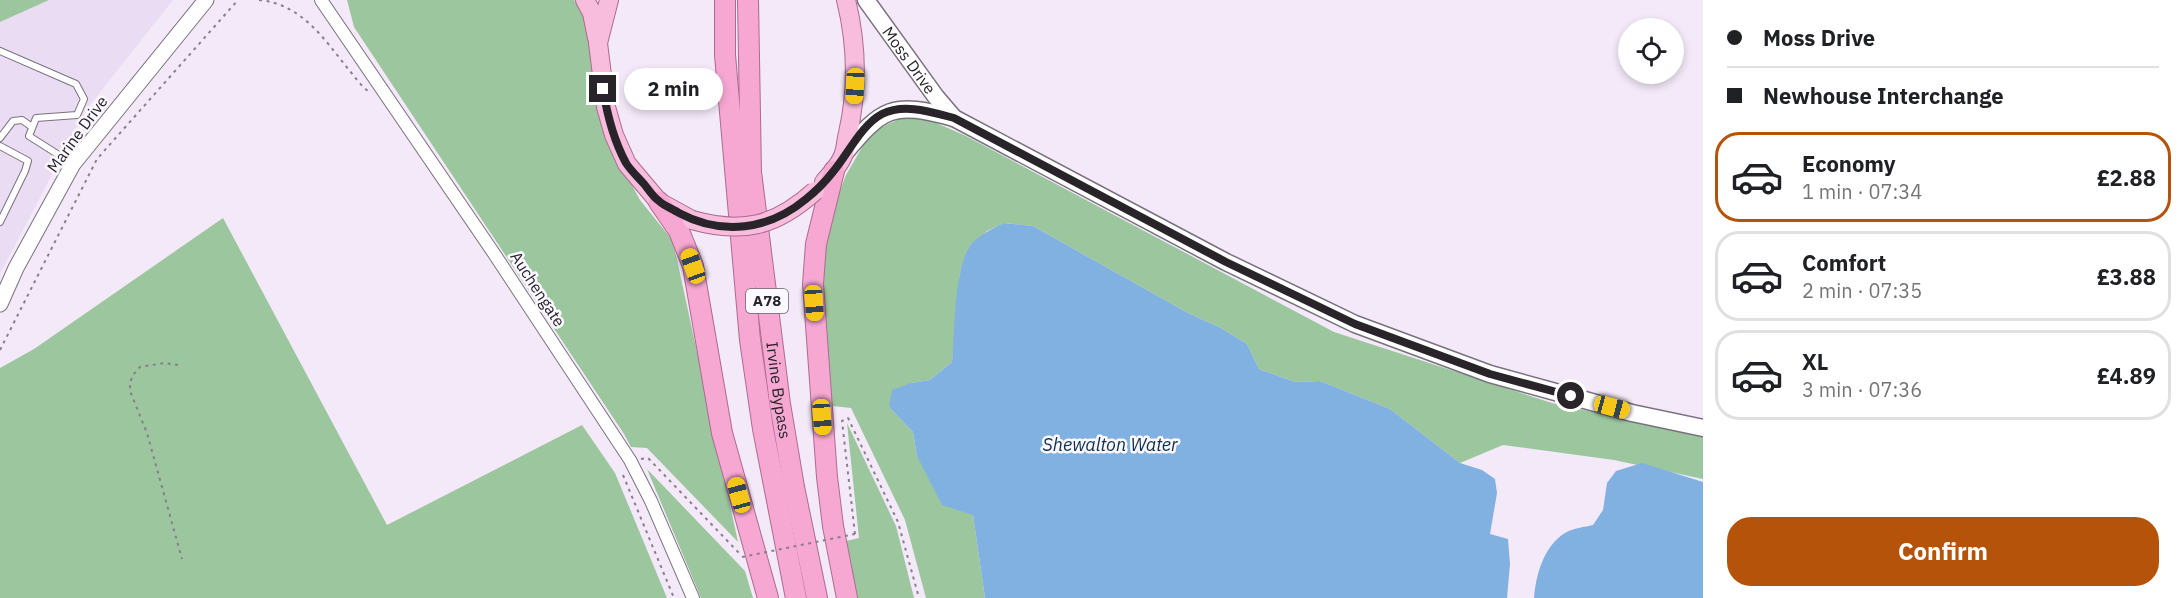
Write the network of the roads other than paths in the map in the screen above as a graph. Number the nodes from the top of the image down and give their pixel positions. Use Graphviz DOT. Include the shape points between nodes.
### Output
graph roads {
  1 [pos="206,0"];
  2 [pos="321,0"];
  3 [pos="585,0"];
  4 [pos="609,0"];
  5 [pos="725,0"];
  6 [pos="748,0"];
  7 [pos="846,0"];
  8 [pos="866,0"];
  9 [pos="331,6"];
  10 [pos="598,43"];
  11 [pos="0,51"];
  12 [pos="954,118"];
  13 [pos="32,127"];
  14 [pos="0,138"];
  15 [pos="0,146"];
  16 [pos="838,163"];
  17 [pos="73,165"];
  18 [pos="659,202"];
  19 [pos="0,222"];
  20 [pos="0,304"];
  21 [pos="1703,428"];
  22 [pos="693,598"];
  23 [pos="768,598"];
  24 [pos="796,598"];
  25 [pos="817,598"];
  26 [pos="847,598"];
  1 -- 17 [label="street, Marine Drive"];
  2 -- 9 [label="street, Auchengate"];
  3 -- 10 [label="main road"];
  4 -- 10 [label="main road"];
  5 -- 24 [label="highway, Irvine Bypass / A78" via="725,55 750,340"];
  6 -- 25 [label="highway, Irvine Bypass / A78" via="751,172 782,416"];
  7 -- 16 [label="main road" via="856,66 854,106"];
  8 -- 12 [label="main road, Moss Drive"];
  9 -- 22 [label="street, Auchengate" via="630,460"];
  10 -- 18 [label="main road" via="606,107 614,135 627,164"];
  11 -- 13 [label="lane" via="76,84 84,99 77,115 36,118"];
  12 -- 16 [label="main road, Moss Drive" via="926,110 902,109 881,114"];
  12 -- 21 [label="main road, Moss Drive" via="1226,262 1355,324 1490,374"];
  13 -- 14 [label="lane" via="22,120 13,122"];
  13 -- 17 [label="lane" via="29,136"];
  15 -- 19 [label="lane" via="28,161"];
  16 -- 18 [label="main road, bridge" via="815,191 782,215 744,228 717,227 692,220"];
  16 -- 26 [label="highway" via="816,244 813,284 827,477"];
  17 -- 20 [label="street, Marine Drive"];
  18 -- 23 [label="highway" via="679,231 693,266 722,433"];
}
